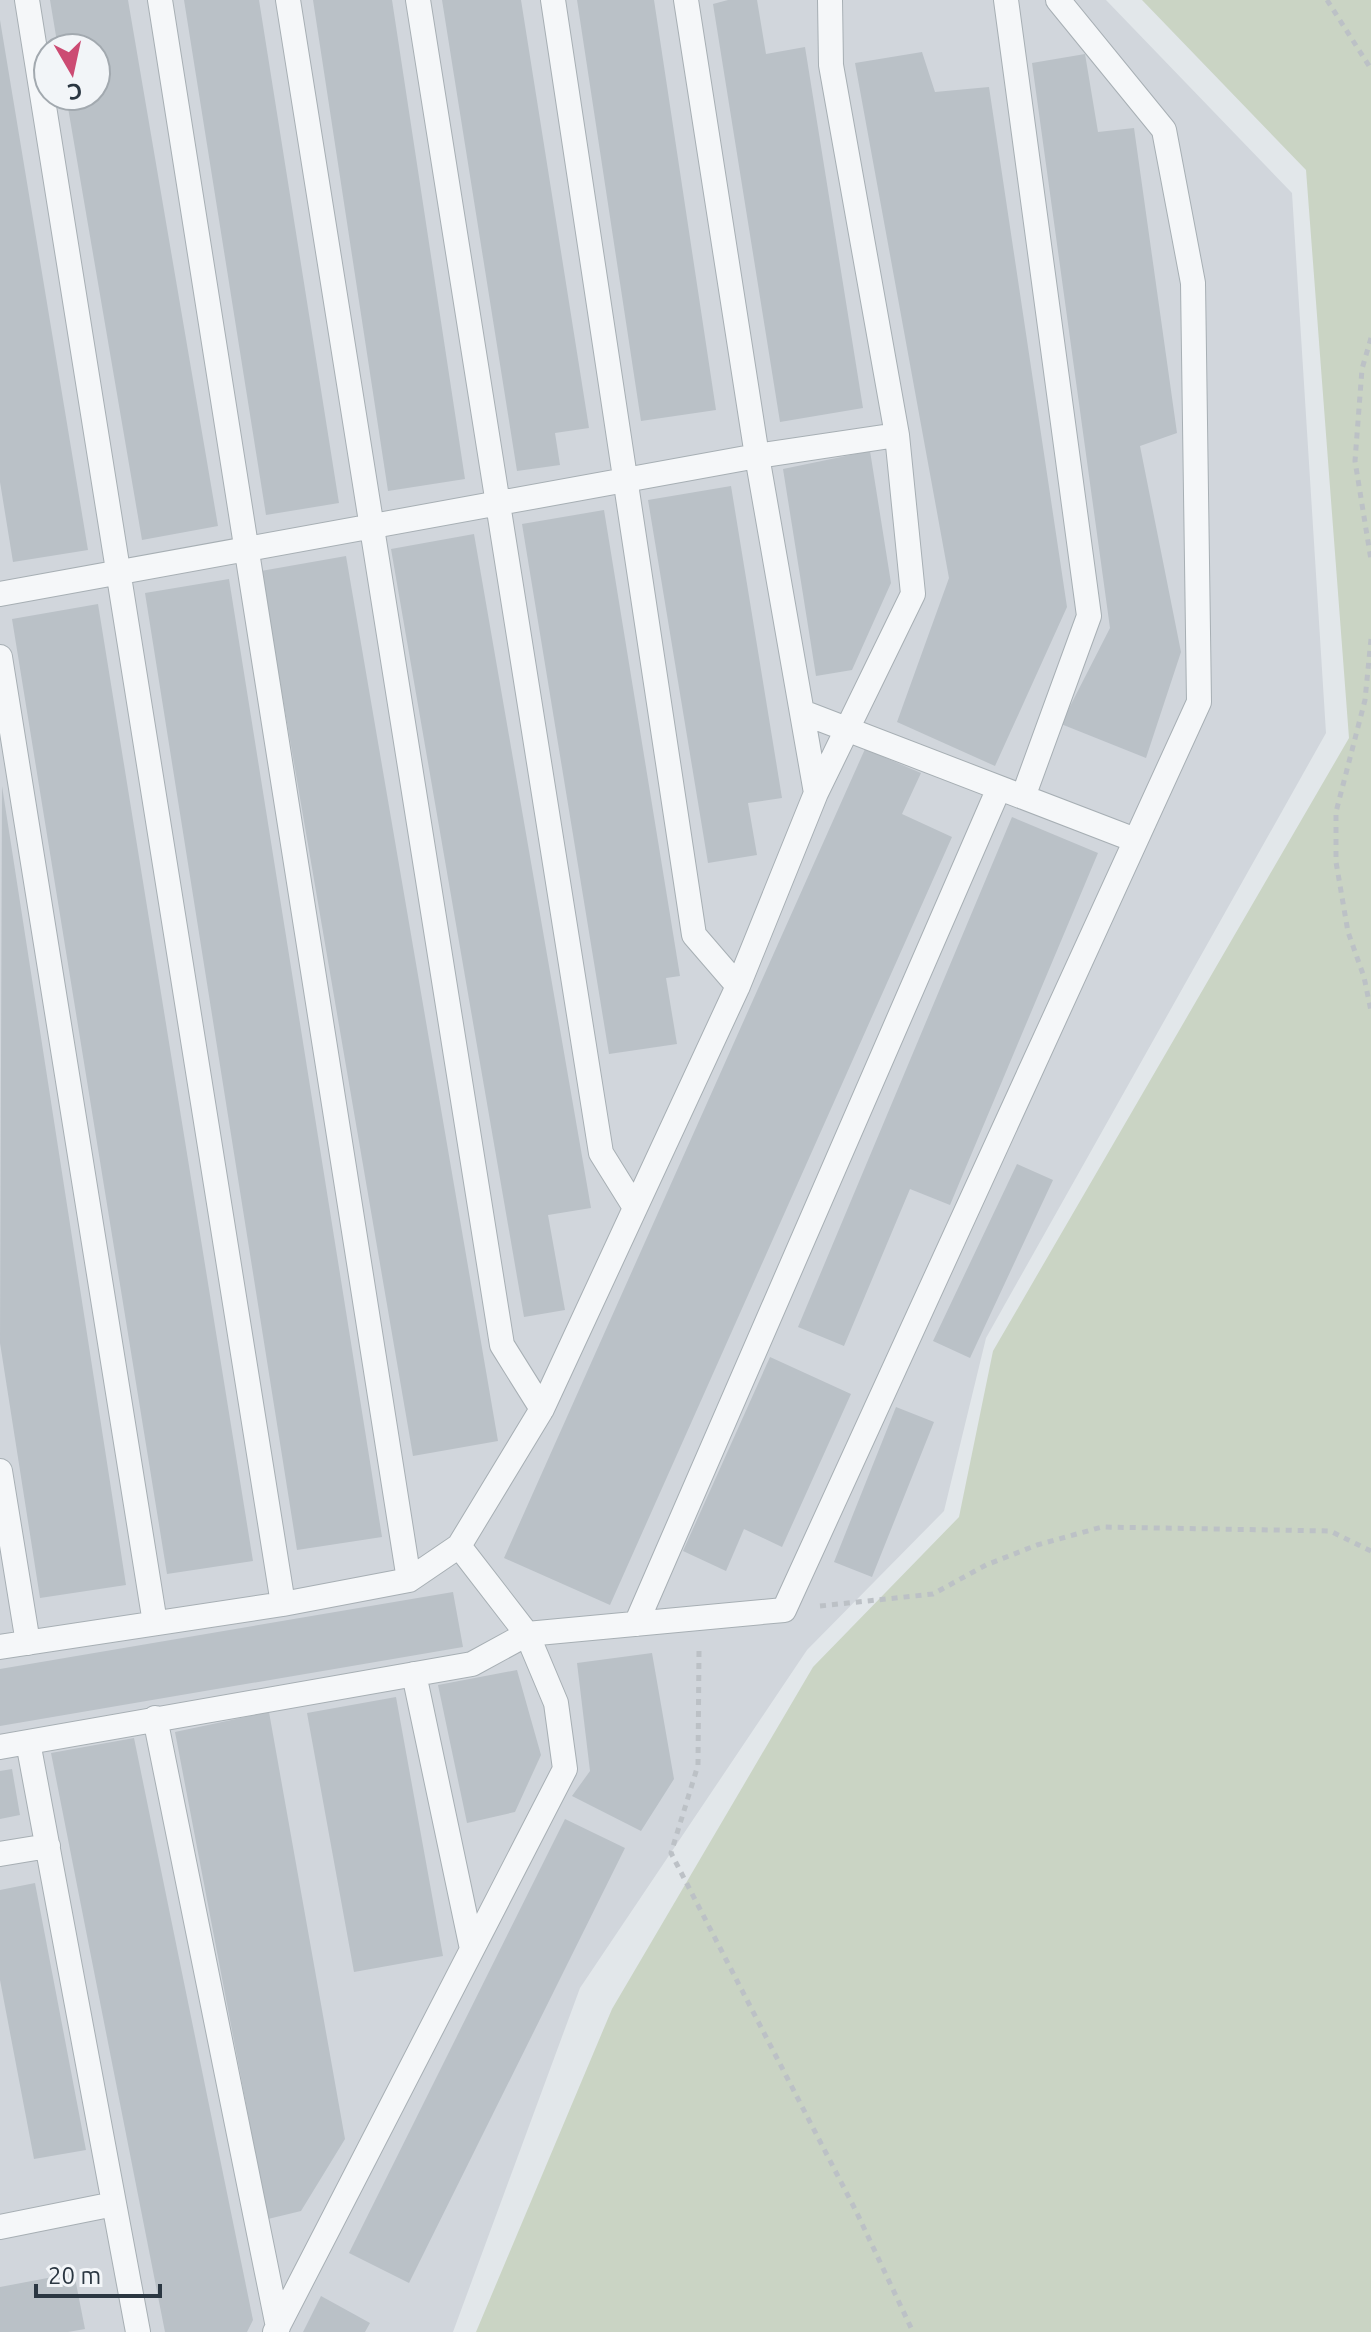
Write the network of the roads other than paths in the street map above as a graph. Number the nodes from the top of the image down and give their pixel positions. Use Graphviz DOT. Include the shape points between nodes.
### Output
graph roads {
  1 [pos="27,0"];
  2 [pos="160,0"];
  3 [pos="288,0"];
  4 [pos="418,0"];
  5 [pos="553,0"];
  6 [pos="686,0"];
  7 [pos="830,0"];
  8 [pos="1006,0"];
  9 [pos="1058,0"];
  10 [pos="897,435"];
  11 [pos="757,456"];
  12 [pos="625,480"];
  13 [pos="498,503"];
  14 [pos="372,526"];
  15 [pos="247,549"];
  16 [pos="119,572"];
  17 [pos="0,594"];
  18 [pos="0,657"];
  19 [pos="802,712"];
  20 [pos="847,730"];
  21 [pos="999,788"];
  22 [pos="816,793"];
  23 [pos="1023,797"];
  24 [pos="1135,840"];
  25 [pos="738,986"];
  26 [pos="634,1206"];
  27 [pos="542,1409"];
  28 [pos="0,1471"];
  29 [pos="459,1546"];
  30 [pos="409,1580"];
  31 [pos="283,1604"];
  32 [pos="155,1623"];
  33 [pos="636,1624"];
  34 [pos="527,1634"];
  35 [pos="28,1643"];
  36 [pos="0,1647"];
  37 [pos="414,1674"];
  38 [pos="155,1718"];
  39 [pos="28,1742"];
  40 [pos="0,1747"];
  41 [pos="48,1846"];
  42 [pos="0,1854"];
  43 [pos="472,1949"];
  44 [pos="114,2204"];
  45 [pos="0,2227"];
  46 [pos="276,2329"];
  47 [pos="138,2332"];
  1 -- 16 [label="lane"];
  2 -- 15 [label="lane"];
  3 -- 14 [label="lane"];
  4 -- 13 [label="lane"];
  5 -- 12 [label="lane"];
  6 -- 11 [label="lane"];
  7 -- 10 [label="lane" via="831,65"];
  8 -- 23 [label="lane" via="1089,616"];
  9 -- 24 [label="lane" via="1164,130 1193,283 1199,702"];
  10 -- 11 [label="lane"];
  10 -- 20 [label="lane" via="913,594"];
  11 -- 12 [label="lane"];
  11 -- 19 [label="lane"];
  12 -- 13 [label="lane"];
  12 -- 25 [label="lane" via="694,935"];
  13 -- 14 [label="lane"];
  13 -- 26 [label="lane" via="601,1153"];
  14 -- 15 [label="lane"];
  14 -- 27 [label="lane" via="502,1345"];
  15 -- 16 [label="lane"];
  15 -- 30 [label="lane"];
  16 -- 17 [label="lane"];
  16 -- 31 [label="lane"];
  18 -- 32 [label="lane"];
  19 -- 20 [label="lane"];
  19 -- 22 [label="lane"];
  20 -- 21 [label="lane"];
  20 -- 22 [label="lane"];
  21 -- 23 [label="lane"];
  21 -- 33 [label="lane"];
  22 -- 25 [label="lane"];
  23 -- 24 [label="lane"];
  24 -- 33 [label="lane" via="784,1610"];
  25 -- 26 [label="lane"];
  26 -- 27 [label="lane"];
  27 -- 29 [label="lane"];
  28 -- 35 [label="lane"];
  29 -- 30 [label="lane"];
  29 -- 34 [label="lane"];
  30 -- 31 [label="lane"];
  31 -- 32 [label="lane"];
  32 -- 35 [label="lane"];
  33 -- 34 [label="lane"];
  34 -- 37 [label="lane" via="472,1664"];
  34 -- 43 [label="lane" via="556,1703 565,1769"];
  35 -- 36 [label="lane"];
  37 -- 38 [label="lane"];
  37 -- 43 [label="lane"];
  38 -- 39 [label="lane"];
  38 -- 46 [label="lane"];
  39 -- 40 [label="lane"];
  39 -- 41 [label="lane"];
  41 -- 42 [label="lane"];
  41 -- 44 [label="lane"];
  43 -- 46 [label="lane"];
  44 -- 45 [label="lane"];
  44 -- 47 [label="lane"];
}
